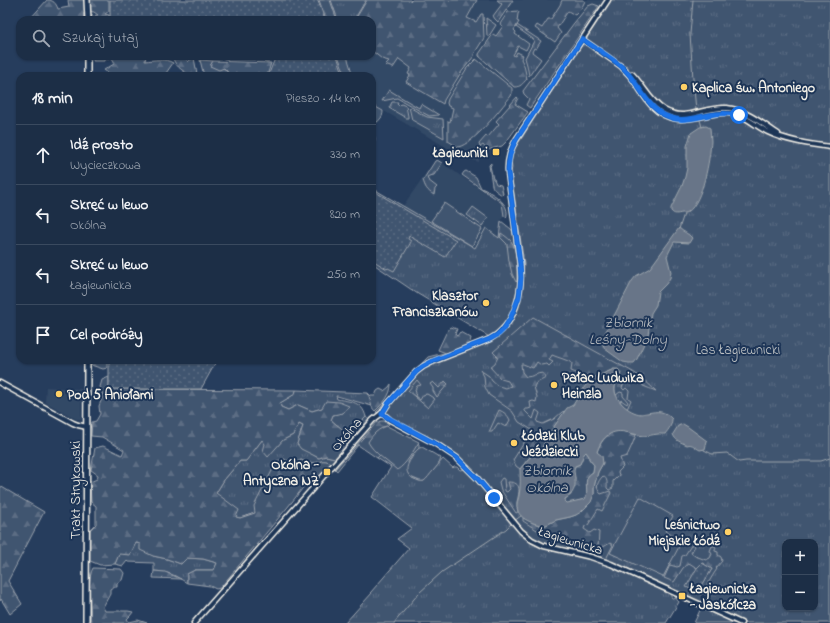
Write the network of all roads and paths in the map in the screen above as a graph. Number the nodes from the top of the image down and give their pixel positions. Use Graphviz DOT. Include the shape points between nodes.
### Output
graph roads {
  1 [pos="87,0"];
  2 [pos="608,0"];
  3 [pos="88,16"];
  4 [pos="582,39"];
  5 [pos="87,60"];
  6 [pos="87,72"];
  7 [pos="830,147"];
  8 [pos="87,364"];
  9 [pos="0,383"];
  10 [pos="382,414"];
  11 [pos="87,427"];
  12 [pos="87,622"];
  13 [pos="194,623"];
  14 [pos="741,623"];
  1 -- 3 [label="main road"];
  2 -- 4 [label="street, Okólna"];
  4 -- 7 [label="street" via="636,78 653,102 670,113 689,115 725,108 749,115 782,137"];
  4 -- 10 [label="street, Okólna" via="510,153 508,173 521,278 519,297 511,317 499,334 422,367"];
  5 -- 6 [label="main road"];
  8 -- 11 [label="main road, Trakt Strykowski"];
  9 -- 11 [label="street" via="73,423"];
  10 -- 13 [label="street, Okólna" via="373,420"];
  10 -- 14 [label="street, Łagiewnicka" via="457,458 516,525 537,543 601,560"];
  11 -- 12 [label="main road, Trakt Strykowski"];
}
